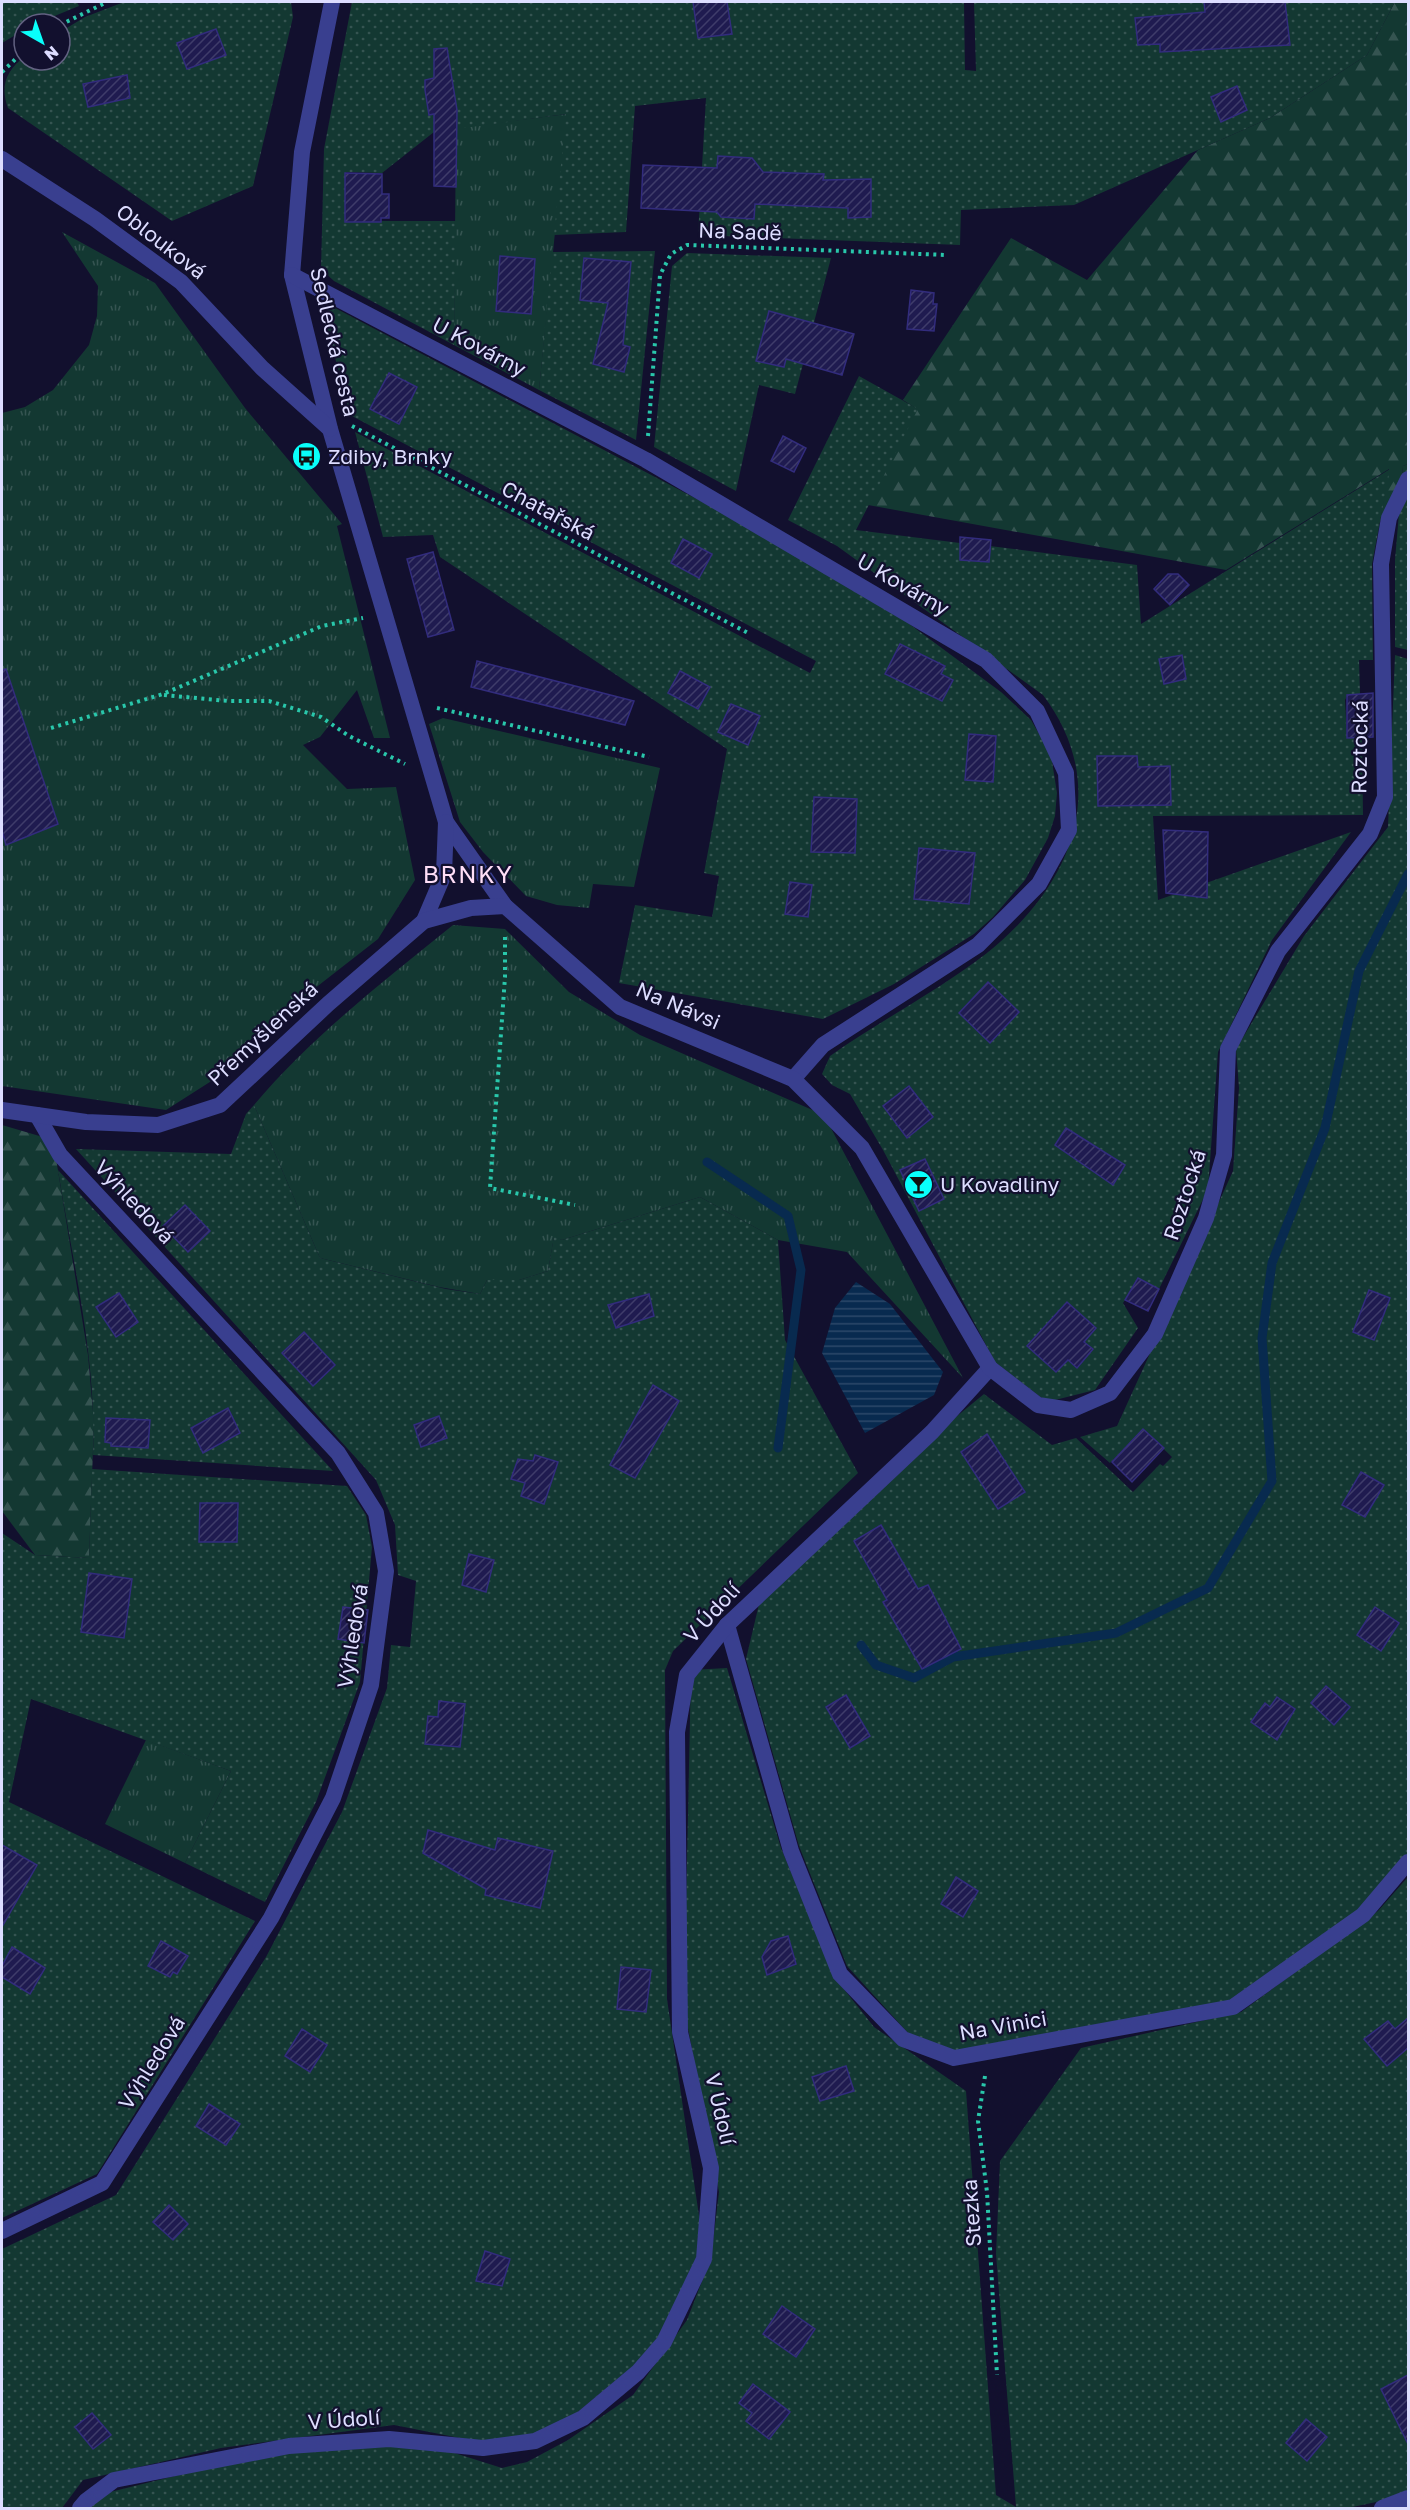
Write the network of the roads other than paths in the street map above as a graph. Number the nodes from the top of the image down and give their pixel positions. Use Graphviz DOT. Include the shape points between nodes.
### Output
graph roads {
  1 [pos="332,2"];
  2 [pos="2,159"];
  3 [pos="292,275"];
  4 [pos="330,429"];
  5 [pos="1408,479"];
  6 [pos="446,822"];
  7 [pos="505,906"];
  8 [pos="424,921"];
  9 [pos="793,1079"];
  10 [pos="2,1110"];
  11 [pos="37,1115"];
  12 [pos="990,1368"];
  13 [pos="727,1625"];
  14 [pos="1408,1862"];
  15 [pos="2,2230"];
  16 [pos="1408,2499"];
  17 [pos="80,2508"];
  18 [pos="1382,2508"];
  1 -- 3 [label="street, Sedlecká cesta" via="302,152"];
  2 -- 4 [label="street, Oblouková" via="95,219 181,282 262,368"];
  3 -- 4 [label="street, Sedlecká cesta"];
  3 -- 9 [label="street, U Kovárny" via="646,460 986,660 1037,711 1066,773 1069,830 1039,884 978,945 823,1045"];
  4 -- 6 [label="street, Sedlecká cesta"];
  5 -- 12 [label="street, Roztocká" via="1389,518 1381,564 1385,797 1370,834 1278,951 1228,1049 1224,1155 1206,1218 1155,1334 1110,1393 1071,1410 1038,1405"];
  6 -- 7 [label="street, Na Návsi"];
  6 -- 8 [label="street" via="444,874"];
  7 -- 8 [label="street" via="471,908"];
  7 -- 9 [label="street, Na Návsi" via="620,1006"];
  8 -- 11 [label="street, Přemyšlenská" via="220,1105 158,1125"];
  9 -- 12 [label="street, Roztocká" via="862,1148"];
  10 -- 11 [label="street, Přemyšlenská"];
  11 -- 15 [label="street, Výhledová" via="60,1155 338,1453 376,1513 386,1571 372,1685 333,1798 271,1918 102,2183"];
  12 -- 13 [label="street, V Údolí" via="932,1432"];
  13 -- 14 [label="street, Na Vinici" via="791,1851 840,1974 903,2039 954,2058 1233,2007 1363,1915"];
  13 -- 17 [label="street, V Údolí" via="687,1676 677,1732 680,2032 711,2168 704,2259 664,2342 638,2372 583,2418 535,2441 483,2448 389,2439 289,2446 114,2480"];
  16 -- 18 [label="street"];
}
